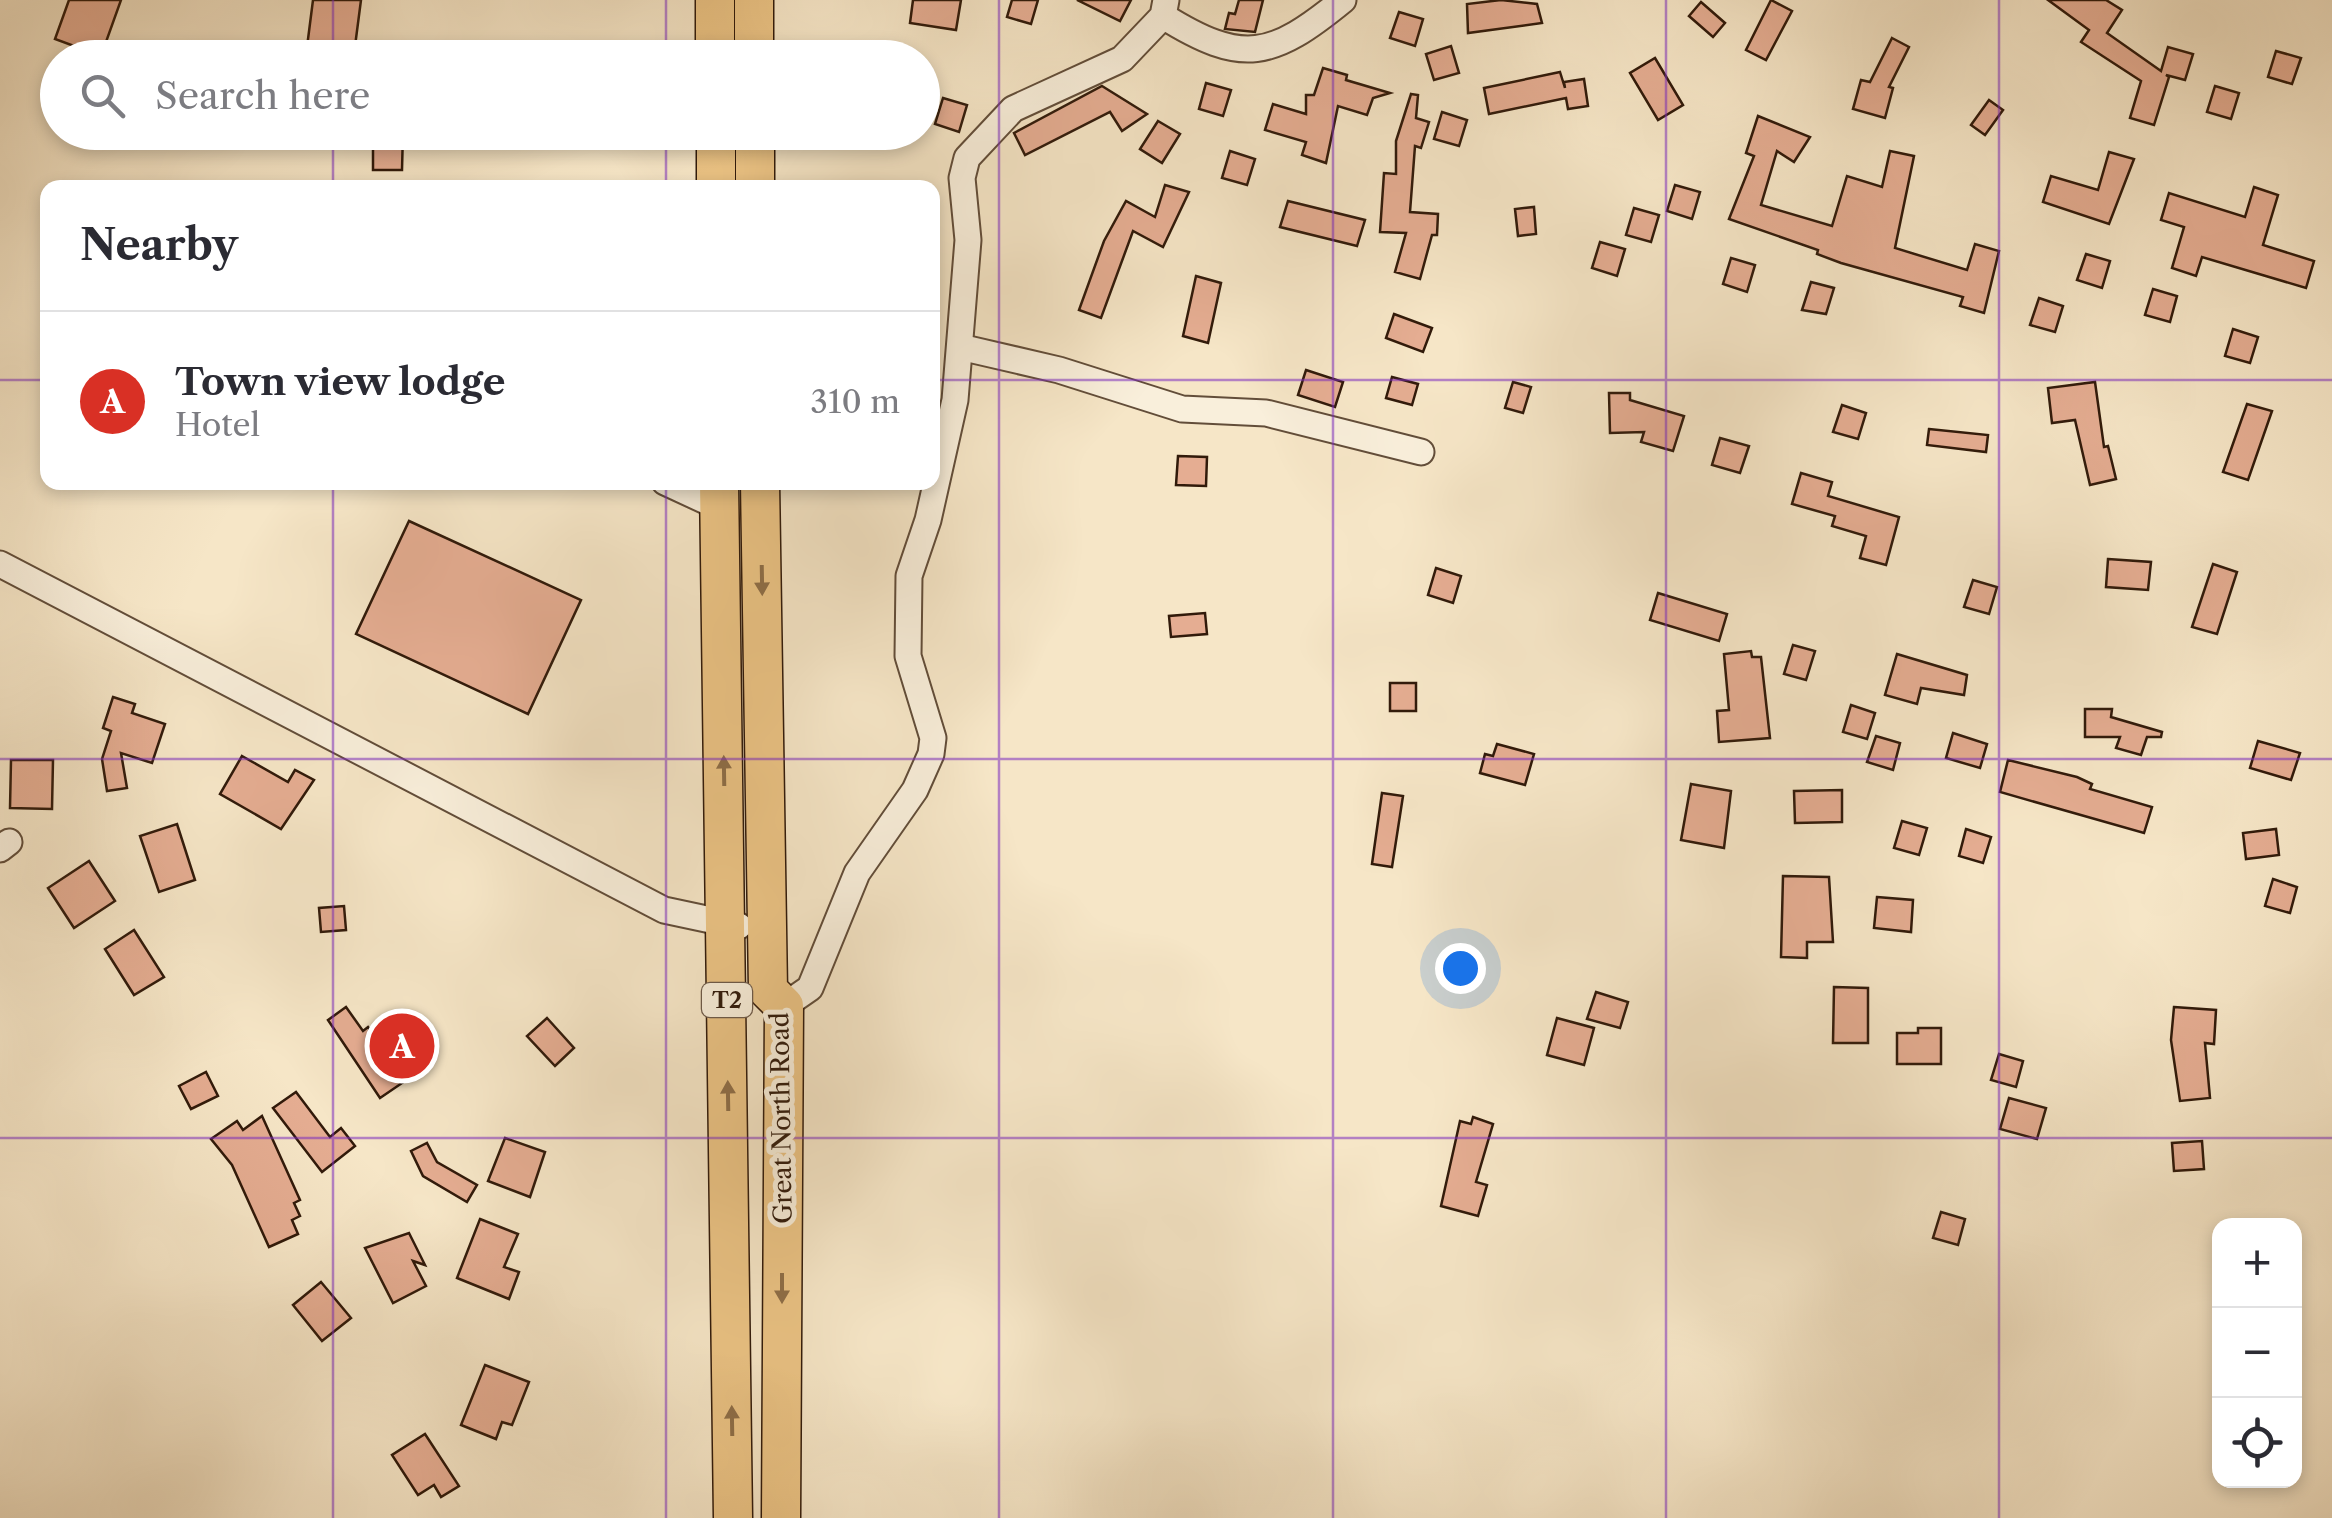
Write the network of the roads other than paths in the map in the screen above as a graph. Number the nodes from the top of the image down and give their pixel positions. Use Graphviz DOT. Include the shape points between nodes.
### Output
graph roads {
  1 [pos="715,0"];
  2 [pos="754,0"];
  3 [pos="1342,0"];
  4 [pos="1164,8"];
  5 [pos="715,40"];
  6 [pos="754,40"];
  7 [pos="716,150"];
  8 [pos="755,150"];
  9 [pos="716,180"];
  10 [pos="755,180"];
  11 [pos="960,348"];
  12 [pos="1421,452"];
  13 [pos="940,469"];
  14 [pos="760,490"];
  15 [pos="934,490"];
  16 [pos="719,495"];
  17 [pos="0,564"];
  18 [pos="728,925"];
  19 [pos="768,929"];
  20 [pos="784,1006"];
  21 [pos="733,1518"];
  22 [pos="782,1518"];
  1 -- 5 [label="highway"];
  2 -- 6 [label="highway"];
  3 -- 4 [label="street" via="1280,45 1256,50 1210,43"];
  4 -- 11 [label="street" via="1122,59 1013,109 968,158 962,178 968,240"];
  7 -- 9 [label="highway"];
  8 -- 10 [label="highway"];
  11 -- 12 [label="street" via="1059,370 1182,409 1266,413"];
  11 -- 13 [label="street"];
  14 -- 19 [label="highway, Great North Road / T2, one-way"];
  15 -- 20 [label="street" via="909,576 908,656 932,754 915,790 856,873 810,988"];
  18 -- 16 [label="highway, Great North Road / T2, one-way"];
  17 -- 18 [label="street" via="664,910"];
  18 -- 19 [label="street"];
  21 -- 18 [label="highway, Great North Road / T2, one-way"];
  19 -- 20 [label="highway, Great North Road / T2" via="768,990"];
  20 -- 22 [label="highway, Great North Road / T2, one-way"];
}
